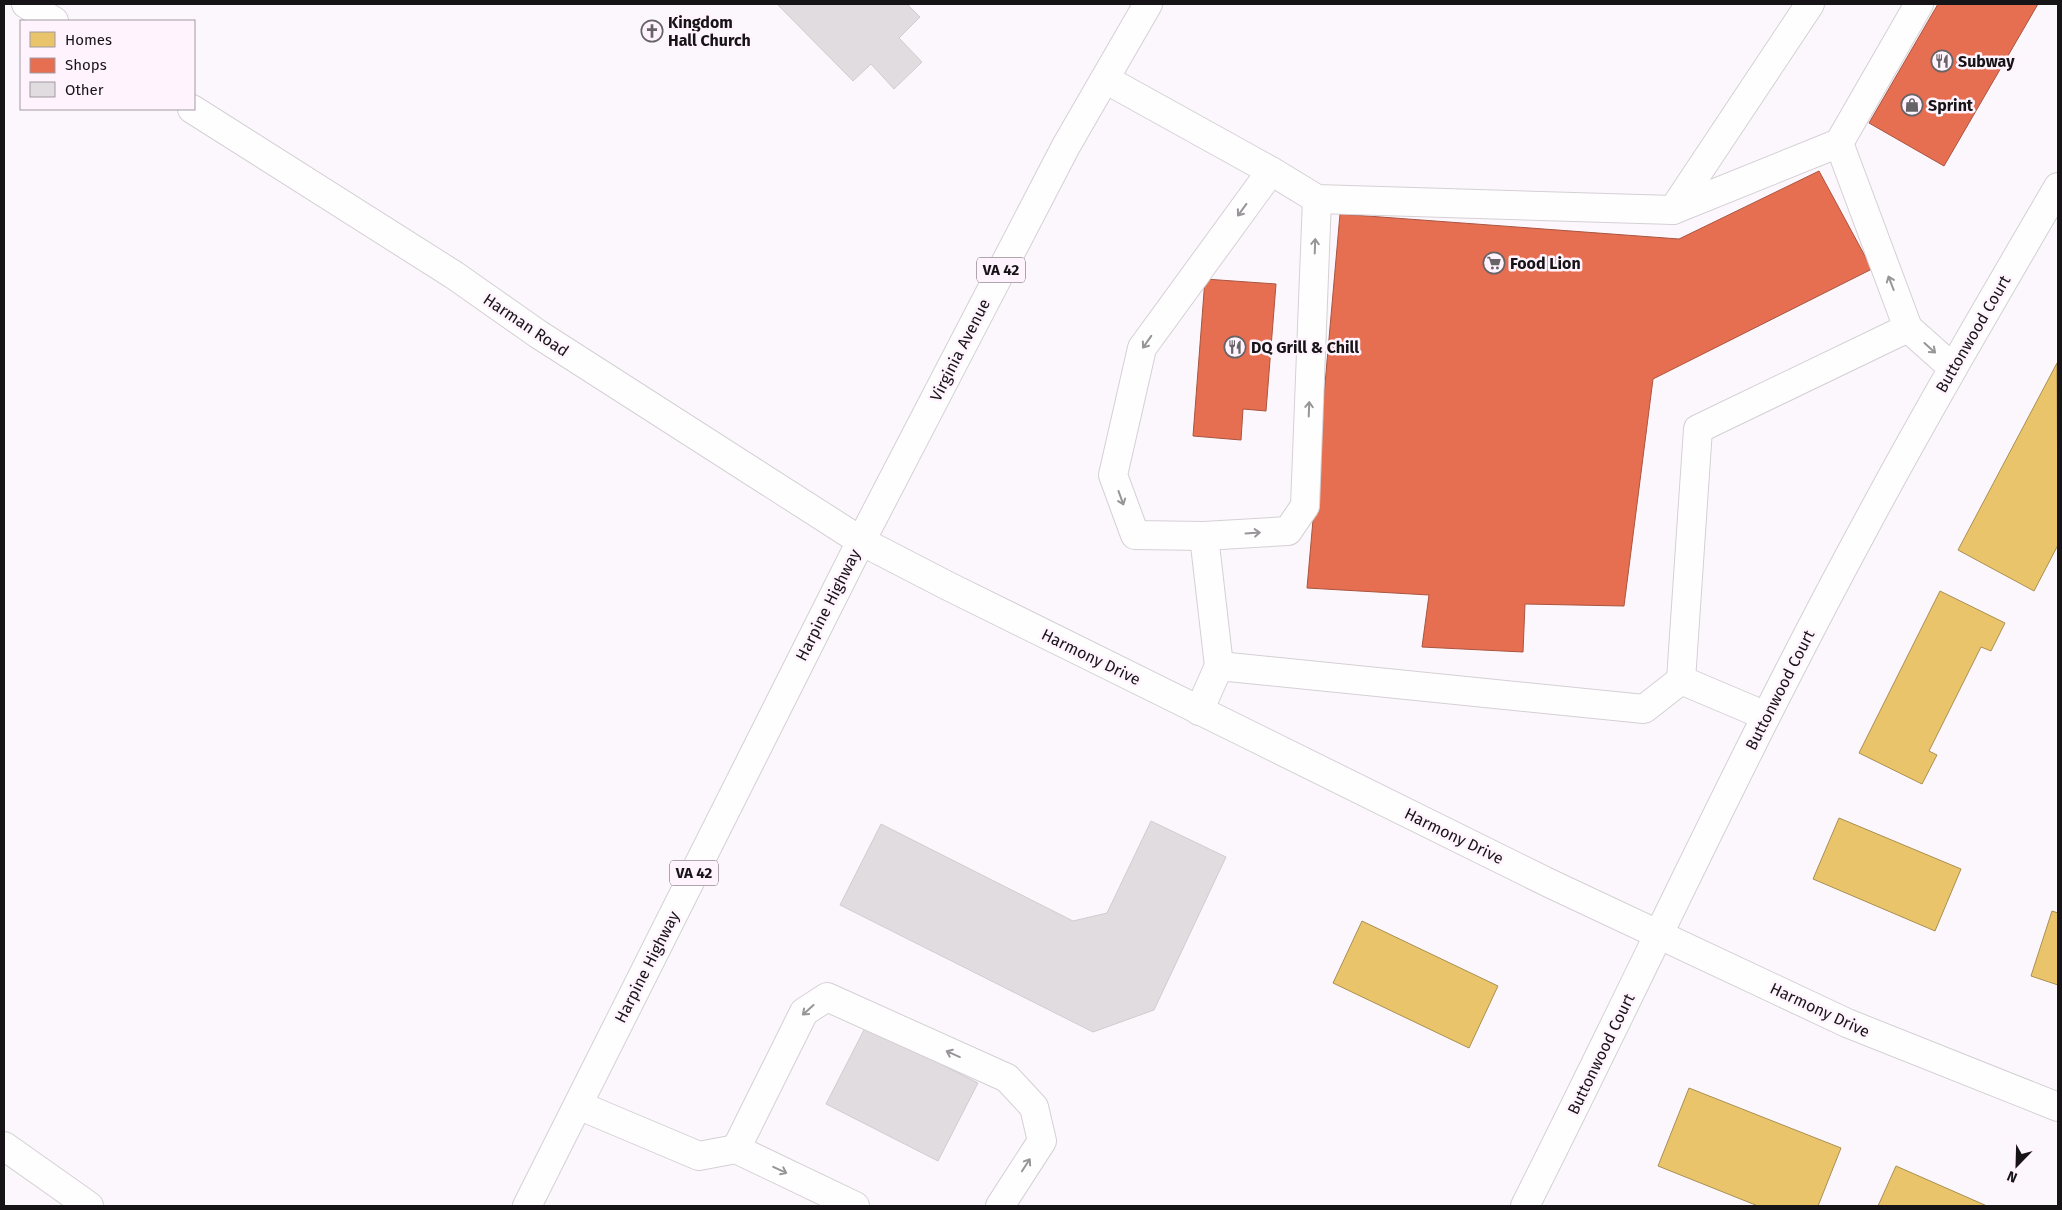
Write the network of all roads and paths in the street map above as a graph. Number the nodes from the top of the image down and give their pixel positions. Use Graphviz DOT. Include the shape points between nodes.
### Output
graph roads {
  1 [pos="26,4"];
  2 [pos="1148,4"];
  3 [pos="1810,4"];
  4 [pos="1919,4"];
  5 [pos="52,20"];
  6 [pos="1105,79"];
  7 [pos="194,110"];
  8 [pos="1839,143"];
  9 [pos="1271,171"];
  10 [pos="2058,187"];
  11 [pos="1317,199"];
  12 [pos="1673,210"];
  13 [pos="1908,328"];
  14 [pos="1952,368"];
  15 [pos="1204,536"];
  16 [pos="861,541"];
  17 [pos="1220,666"];
  18 [pos="1681,680"];
  19 [pos="1199,711"];
  20 [pos="1766,716"];
  21 [pos="1660,935"];
  22 [pos="578,1105"];
  23 [pos="2058,1107"];
  24 [pos="4,1146"];
  25 [pos="736,1150"];
  26 [pos="89,1206"];
  27 [pos="527,1206"];
  28 [pos="855,1206"];
  29 [pos="1000,1206"];
  30 [pos="1525,1206"];
  1 -- 5 [label="street"];
  2 -- 6 [label="street, Virginia Avenue / VA 42"];
  3 -- 12 [label="street"];
  4 -- 8 [label="street"];
  6 -- 9 [label="street"];
  6 -- 16 [label="street, Virginia Avenue / VA 42" via="1066,146"];
  7 -- 16 [label="street, Harman Road" via="446,270 538,334"];
  8 -- 12 [label="street"];
  13 -- 8 [label="street, one-way"];
  9 -- 11 [label="street"];
  9 -- 15 [label="street, one-way" via="1142,348 1113,475 1135,535"];
  10 -- 14 [label="street, Buttonwood Court"];
  11 -- 12 [label="street"];
  15 -- 11 [label="street, one-way" via="1288,530 1305,506"];
  13 -- 14 [label="street, one-way"];
  13 -- 18 [label="street" via="1698,429"];
  14 -- 20 [label="street, Buttonwood Court"];
  15 -- 17 [label="street"];
  16 -- 19 [label="street, Harmony Drive"];
  16 -- 22 [label="street, Harpine Highway / VA 42"];
  17 -- 18 [label="street" via="1644,710"];
  17 -- 19 [label="street"];
  18 -- 20 [label="street"];
  19 -- 21 [label="street, Harmony Drive"];
  20 -- 21 [label="street, Buttonwood Court"];
  21 -- 23 [label="street, Harmony Drive" via="1847,1023"];
  21 -- 30 [label="street, Buttonwood Court"];
  22 -- 25 [label="street" via="698,1156"];
  22 -- 27 [label="street, Harpine Highway / VA 42"];
  24 -- 26 [label="street"];
  25 -- 28 [label="street, one-way"];
  29 -- 25 [label="street, one-way" via="1042,1142 1034,1107 1007,1078 827,997 804,1012"];
}
